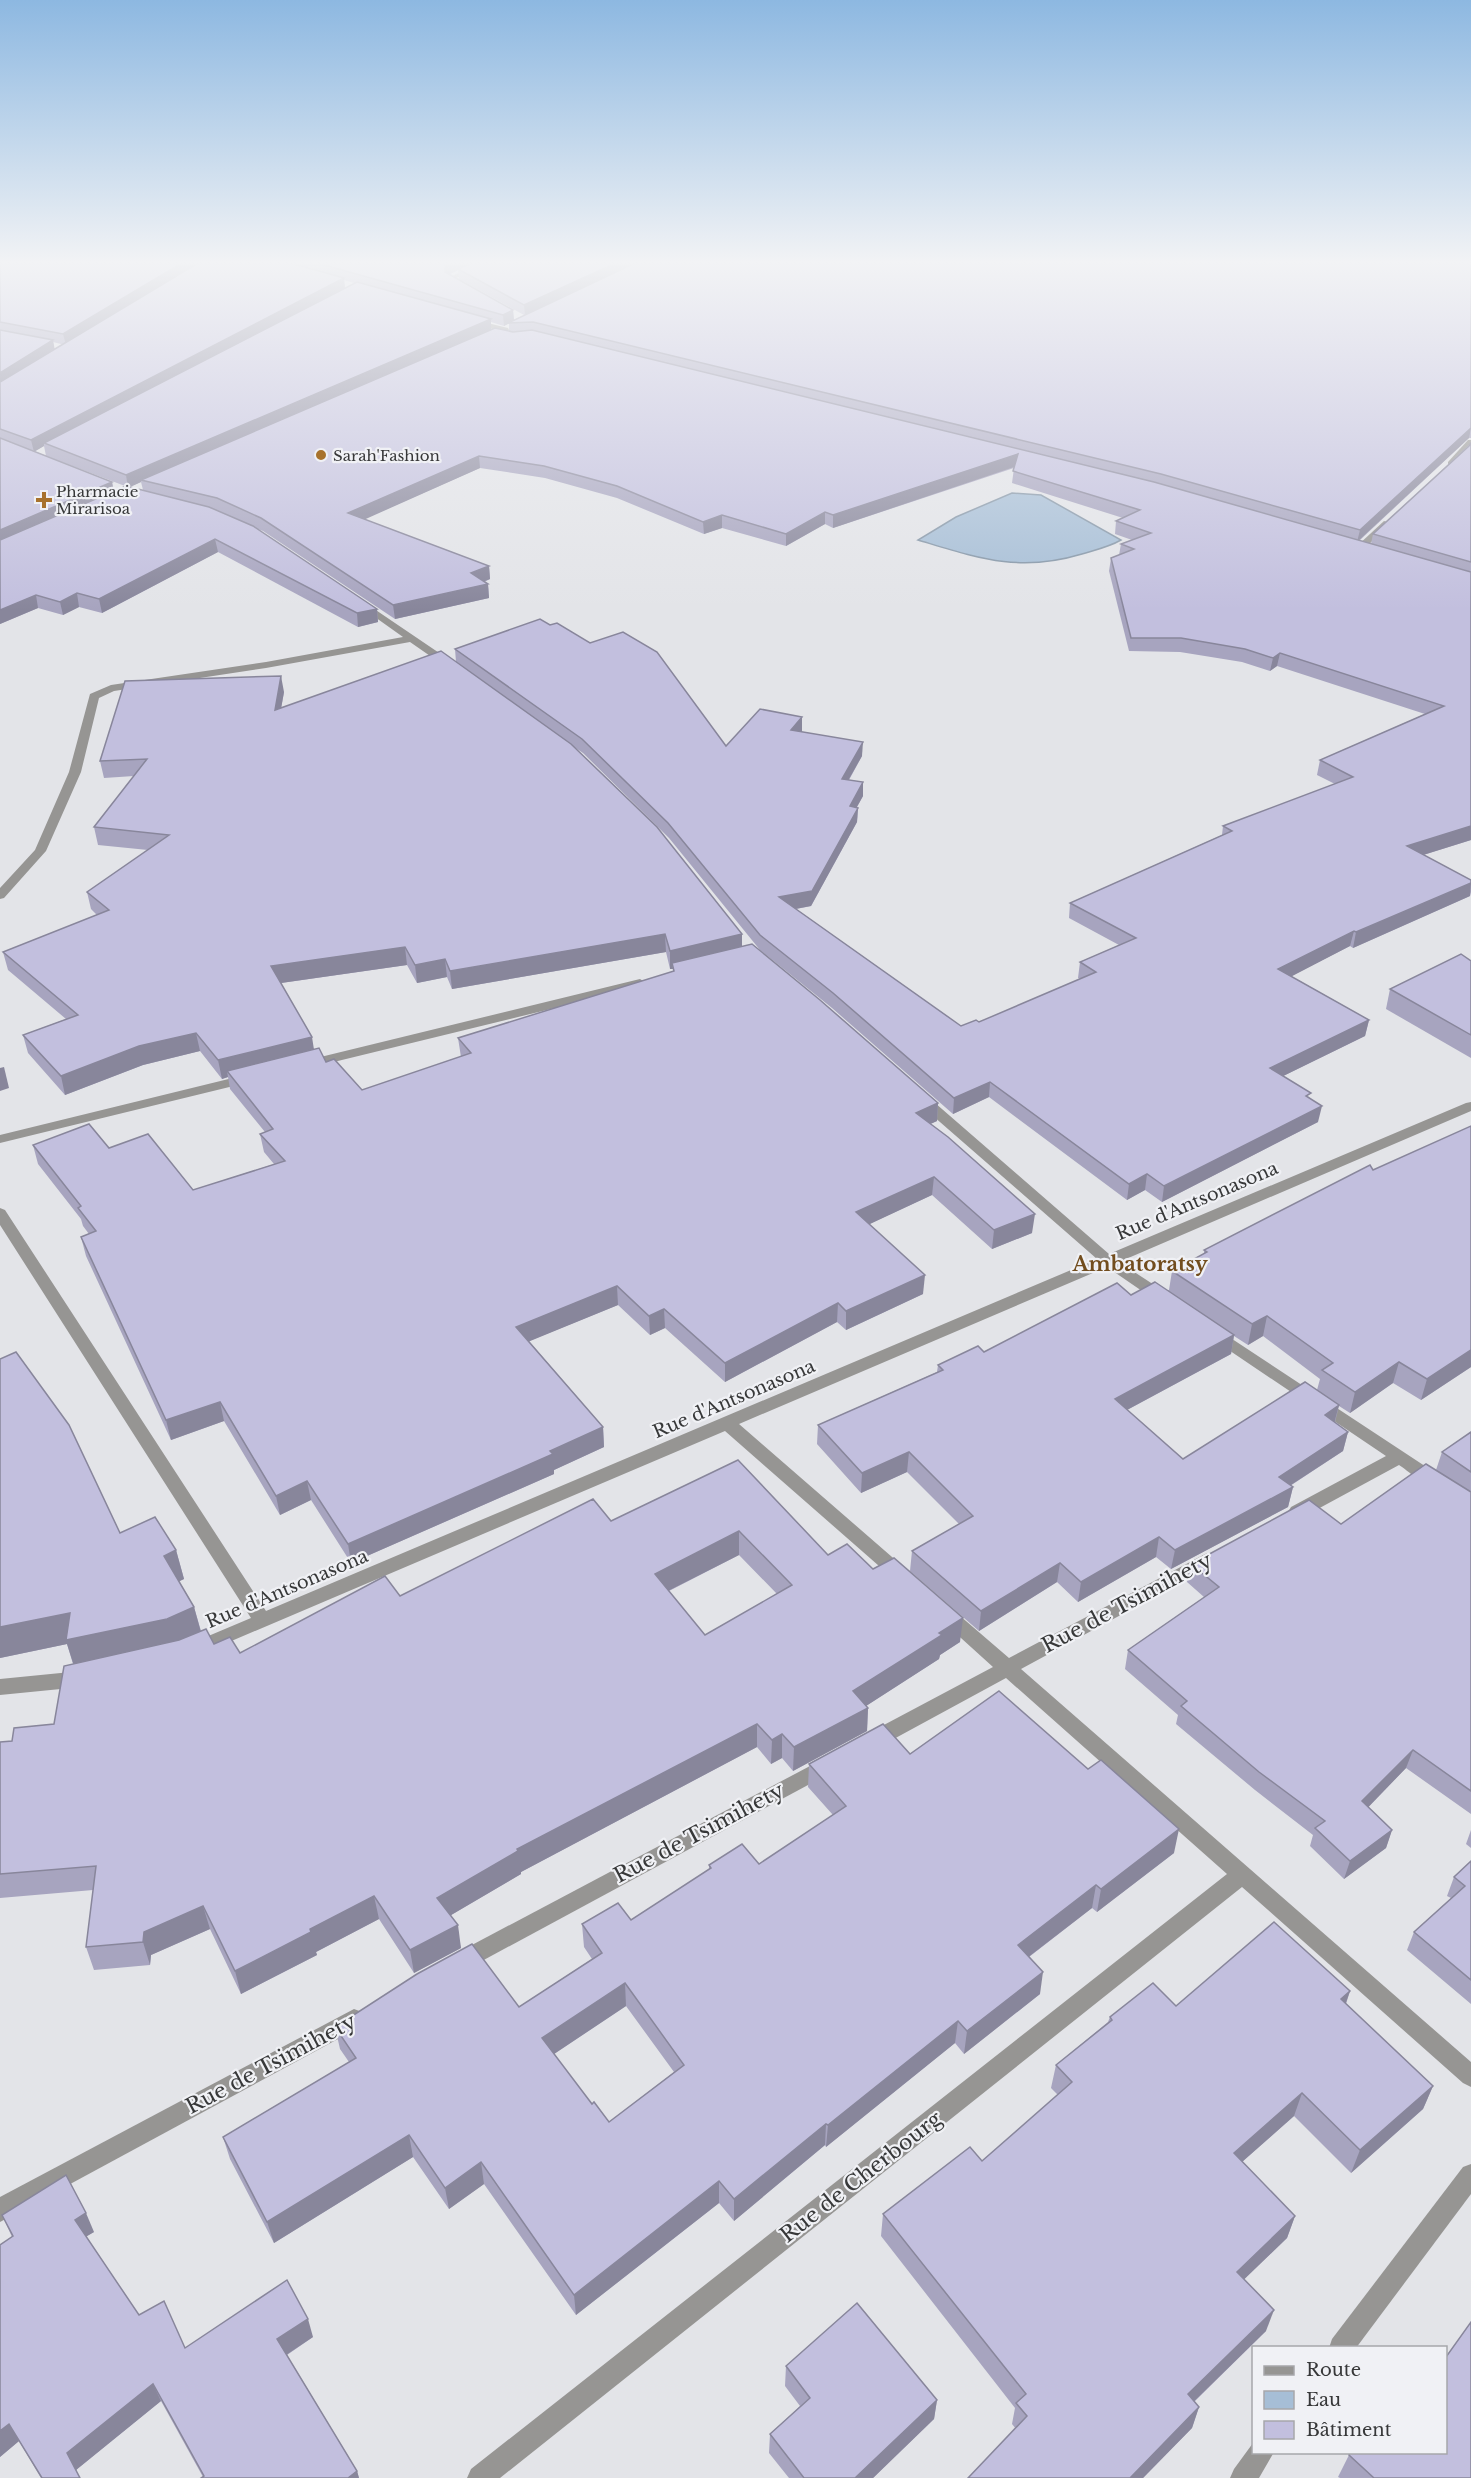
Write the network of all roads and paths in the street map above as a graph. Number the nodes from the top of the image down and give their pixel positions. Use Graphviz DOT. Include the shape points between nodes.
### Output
graph roads {
  1 [pos="1471,442"];
  2 [pos="1446,468"];
  3 [pos="1395,516"];
  4 [pos="1349,544"];
  5 [pos="1360,548"];
  6 [pos="1372,551"];
  7 [pos="350,595"];
  8 [pos="413,638"];
  9 [pos="461,673"];
  10 [pos="0,895"];
  11 [pos="649,981"];
  12 [pos="290,1068"];
  13 [pos="267,1074"];
  14 [pos="914,1092"];
  15 [pos="1471,1106"];
  16 [pos="0,1139"];
  17 [pos="0,1213"];
  18 [pos="1108,1261"];
  19 [pos="1176,1306"];
  20 [pos="1205,1326"];
  21 [pos="728,1423"];
  22 [pos="1399,1457"];
  23 [pos="1444,1487"];
  24 [pos="1275,1523"];
  25 [pos="1223,1551"];
  26 [pos="917,1588"];
  27 [pos="935,1604"];
  28 [pos="263,1621"];
  29 [pos="178,1657"];
  30 [pos="1007,1668"];
  31 [pos="93,1676"];
  32 [pos="0,1687"];
  33 [pos="1242,1875"];
  34 [pos="441,1973"];
  35 [pos="367,2012"];
  36 [pos="1471,2076"];
  37 [pos="1471,2175"];
  38 [pos="0,2210"];
  39 [pos="1343,2346"];
  40 [pos="1261,2454"];
  41 [pos="480,2478"];
  42 [pos="1243,2478"];
  1 -- 2 [label="street" via="1459,461"];
  3 -- 5 [label="street"];
  4 -- 5 [label="street"];
  5 -- 6 [label="street"];
  7 -- 8 [label="street"];
  8 -- 9 [label="street"];
  8 -- 10 [label="street" via="111,688 94,696 75,771 40,852"];
  11 -- 12 [label="street"];
  13 -- 16 [label="street"];
  14 -- 18 [label="street"];
  15 -- 18 [label="street, Rue d'Antsonasona"];
  17 -- 28 [label="street"];
  18 -- 19 [label="street"];
  18 -- 21 [label="street, Rue d'Antsonasona"];
  20 -- 22 [label="street"];
  21 -- 26 [label="street"];
  21 -- 28 [label="street, Rue d'Antsonasona"];
  22 -- 23 [label="street"];
  22 -- 24 [label="street"];
  25 -- 30 [label="street, Rue de Tsimihety"];
  27 -- 30 [label="street"];
  28 -- 29 [label="street, Rue d'Antsonasona"];
  30 -- 33 [label="street"];
  30 -- 34 [label="street, Rue de Tsimihety"];
  31 -- 32 [label="street"];
  33 -- 36 [label="street"];
  33 -- 41 [label="street, Rue de Cherbourg"];
  35 -- 38 [label="street, Rue de Tsimihety"];
  37 -- 39 [label="street"];
  40 -- 42 [label="street"];
}
